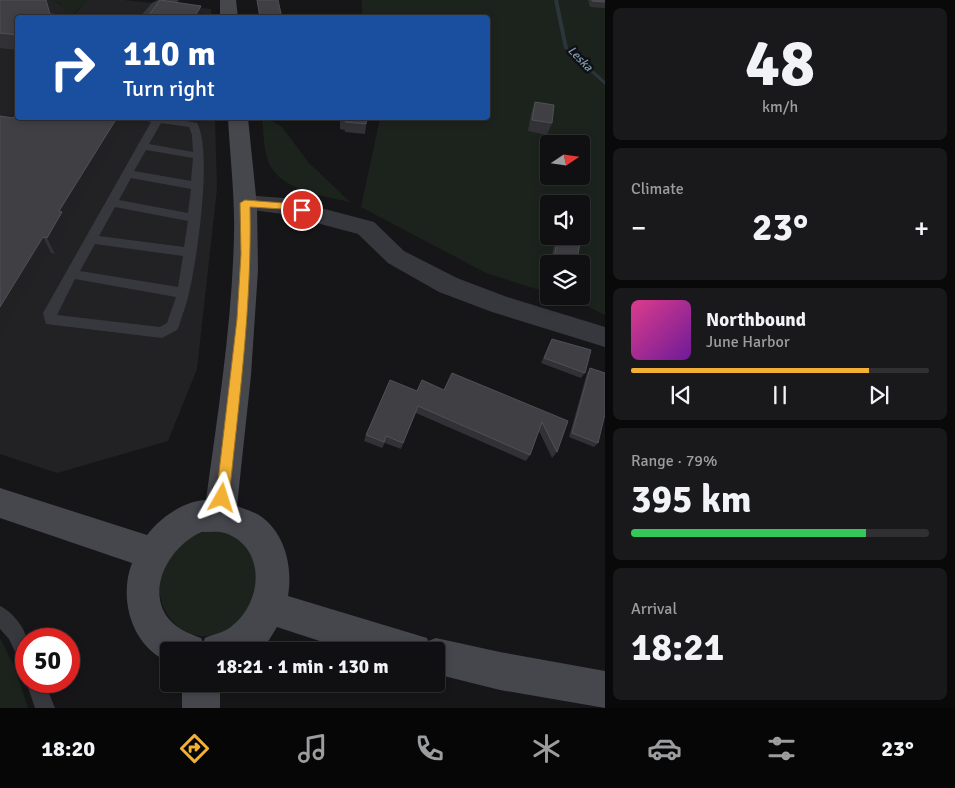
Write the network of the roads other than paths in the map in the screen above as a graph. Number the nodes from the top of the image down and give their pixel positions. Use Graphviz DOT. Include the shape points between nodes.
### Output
graph roads {
  1 [pos="171,0"];
  2 [pos="228,0"];
  3 [pos="149,15"];
  4 [pos="229,15"];
  5 [pos="157,120"];
  6 [pos="164,120"];
  7 [pos="238,120"];
  8 [pos="143,146"];
  9 [pos="198,156"];
  10 [pos="128,174"];
  11 [pos="197,186"];
  12 [pos="112,203"];
  13 [pos="245,203"];
  14 [pos="194,218"];
  15 [pos="92,239"];
  16 [pos="189,252"];
  17 [pos="72,274"];
  18 [pos="183,293"];
  19 [pos="605,337"];
  20 [pos="0,503"];
  21 [pos="220,516"];
  22 [pos="151,553"];
  23 [pos="269,607"];
  24 [pos="0,614"];
  25 [pos="15,635"];
  26 [pos="168,642"];
  27 [pos="240,642"];
  28 [pos="377,642"];
  29 [pos="445,658"];
  30 [pos="605,690"];
  31 [pos="201,692"];
  32 [pos="39,693"];
  33 [pos="45,708"];
  34 [pos="201,708"];
  1 -- 3 [label="street"];
  2 -- 4 [label="main road"];
  5 -- 8 [label="lane"];
  6 -- 9 [label="lane" via="196,128"];
  7 -- 13 [label="main road"];
  8 -- 9 [label="lane"];
  8 -- 10 [label="lane"];
  9 -- 11 [label="lane"];
  10 -- 11 [label="lane"];
  10 -- 12 [label="lane"];
  11 -- 14 [label="lane"];
  12 -- 14 [label="lane"];
  12 -- 15 [label="lane"];
  13 -- 19 [label="street" via="283,206 366,228 396,257 448,285"];
  13 -- 21 [label="main road" via="243,319"];
  14 -- 16 [label="lane"];
  15 -- 16 [label="lane"];
  15 -- 17 [label="lane"];
  16 -- 18 [label="lane"];
  17 -- 18 [label="lane"];
  17 -- 18 [label="lane" via="50,313 52,320 162,333 172,326"];
  20 -- 22 [label="main road"];
  21 -- 22 [label="main road" via="200,517 181,524 164,536"];
  21 -- 23 [label="main road" via="238,520 255,531 267,546 274,565"];
  22 -- 26 [label="main road" via="141,591 144,610 152,627"];
  23 -- 27 [label="main road" via="258,626"];
  23 -- 28 [label="main road"];
  24 -- 25 [label="lane"];
  29 -- 30 [label="main road"];
  31 -- 34 [label="main road"];
  32 -- 33 [label="lane"];
}
